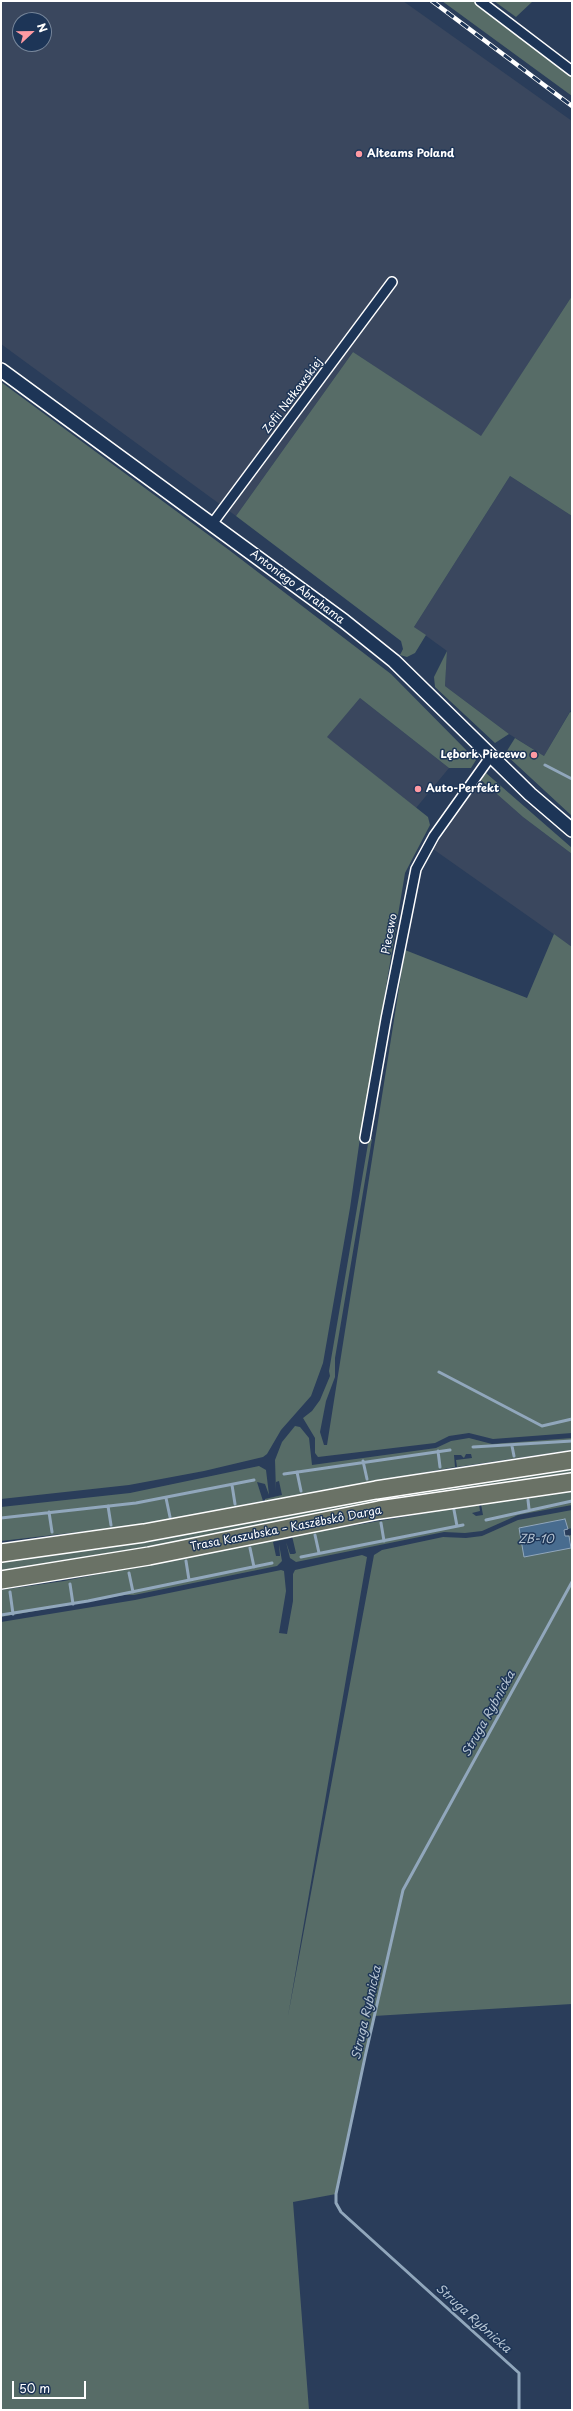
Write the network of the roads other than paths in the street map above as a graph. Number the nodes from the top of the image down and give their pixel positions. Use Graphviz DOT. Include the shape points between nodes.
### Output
graph roads {
  1 [pos="480,1"];
  2 [pos="572,71"];
  3 [pos="392,282"];
  4 [pos="1,370"];
  5 [pos="212,524"];
  6 [pos="491,756"];
  7 [pos="572,830"];
  8 [pos="365,1138"];
  9 [pos="572,1460"];
  10 [pos="572,1482"];
  11 [pos="1,1553"];
  12 [pos="1,1580"];
  1 -- 2 [label="street"];
  3 -- 5 [label="street, Zofii Nałkowskiej"];
  4 -- 5 [label="main road, Antoniego Abrahama"];
  5 -- 6 [label="main road, Antoniego Abrahama" via="394,661"];
  6 -- 7 [label="main road, Antoniego Abrahama"];
  6 -- 8 [label="street, Piecewo" via="434,836 416,869"];
  9 -- 11 [label="highway, Trasa Kaszubska – Kaszëbskô Darga" via="376,1490 144,1533"];
  10 -- 12 [label="highway, Trasa Kaszubska – Kaszëbskô Darga" via="379,1510 134,1559"];
}
